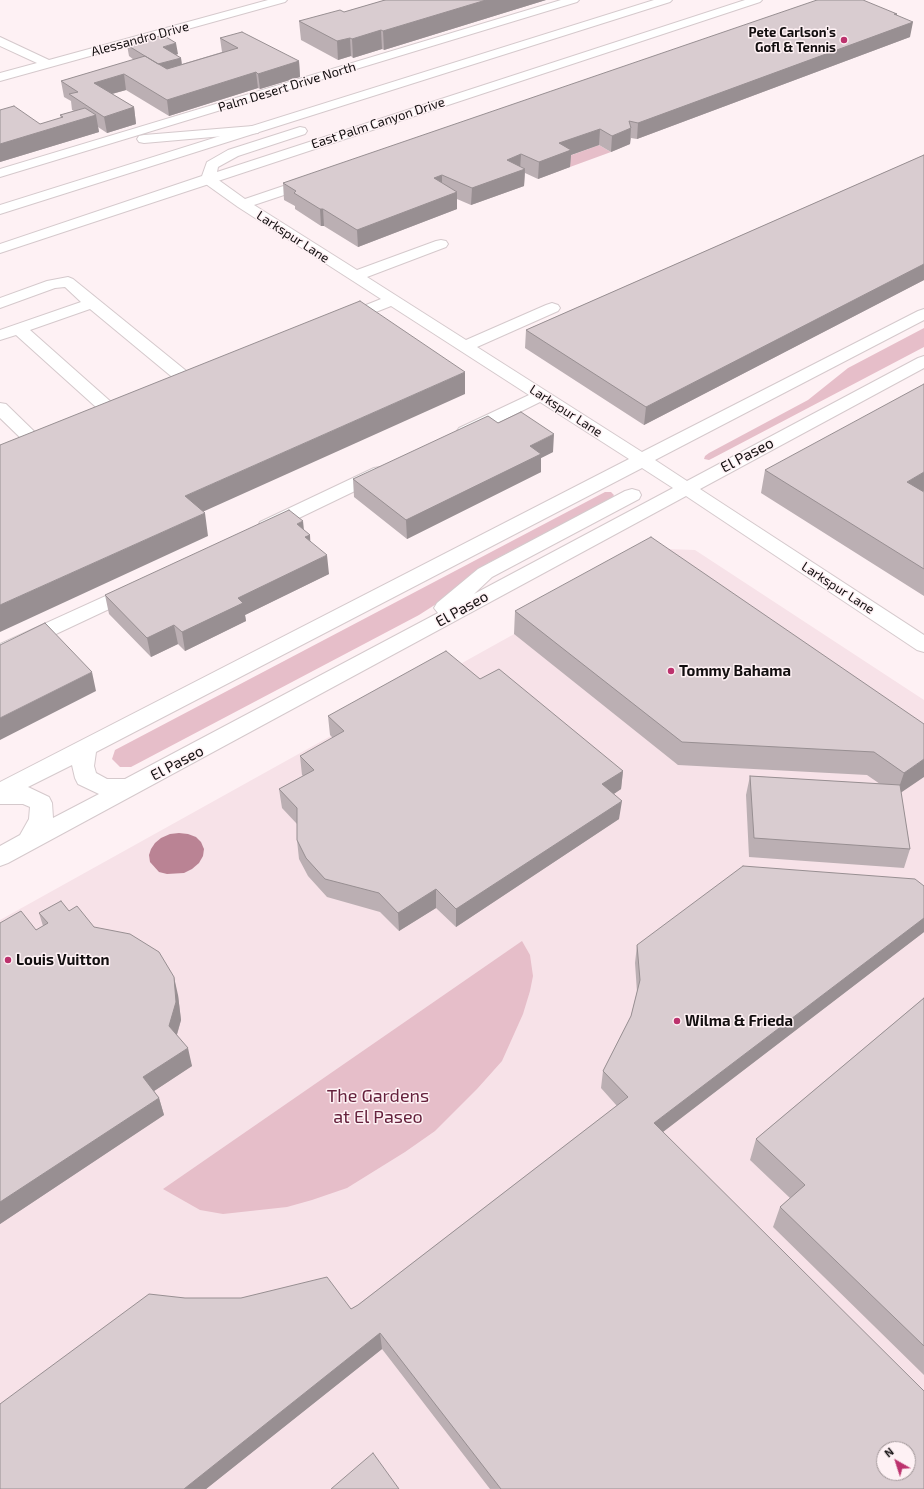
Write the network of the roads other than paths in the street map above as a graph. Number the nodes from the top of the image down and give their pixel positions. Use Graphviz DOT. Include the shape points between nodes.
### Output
graph roads {
  1 [pos="281,0"];
  2 [pos="573,0"];
  3 [pos="666,0"];
  4 [pos="756,0"];
  5 [pos="259,2"];
  6 [pos="0,41"];
  7 [pos="48,64"];
  8 [pos="0,77"];
  9 [pos="410,81"];
  10 [pos="391,100"];
  11 [pos="313,127"];
  12 [pos="253,130"];
  13 [pos="96,144"];
  14 [pos="0,173"];
  15 [pos="326,176"];
  16 [pos="208,179"];
  17 [pos="243,204"];
  18 [pos="0,210"];
  19 [pos="442,244"];
  20 [pos="0,249"];
  21 [pos="356,276"];
  22 [pos="392,300"];
  23 [pos="0,302"];
  24 [pos="92,303"];
  25 [pos="552,308"];
  26 [pos="924,314"];
  27 [pos="327,326"];
  28 [pos="19,329"];
  29 [pos="0,335"];
  30 [pos="465,346"];
  31 [pos="924,361"];
  32 [pos="189,382"];
  33 [pos="542,395"];
  34 [pos="0,408"];
  35 [pos="113,413"];
  36 [pos="446,441"];
  37 [pos="36,444"];
  38 [pos="642,460"];
  39 [pos="396,465"];
  40 [pos="686,488"];
  41 [pos="632,494"];
  42 [pos="252,533"];
  43 [pos="151,581"];
  44 [pos="417,633"];
  45 [pos="924,645"];
  46 [pos="0,652"];
  47 [pos="85,748"];
  48 [pos="129,788"];
  49 [pos="0,792"];
  50 [pos="0,796"];
  51 [pos="29,841"];
  52 [pos="0,857"];
  1 -- 5 [label="street, Alessandro Drive"];
  2 -- 13 [label="street, Palm Desert Drive North"];
  3 -- 9 [label="street, East Palm Canyon Drive"];
  4 -- 16 [label="street, East Palm Canyon Drive"];
  5 -- 7 [label="street, Alessandro Drive"];
  6 -- 7 [label="street"];
  7 -- 8 [label="street, Alessandro Drive"];
  9 -- 10 [label="street" via="403,94"];
  9 -- 12 [label="street, East Palm Canyon Drive"];
  11 -- 16 [label="street" via="233,153 212,165"];
  12 -- 13 [label="street"];
  12 -- 18 [label="street, East Palm Canyon Drive"];
  13 -- 14 [label="street, Palm Desert Drive North"];
  15 -- 17 [label="street"];
  16 -- 17 [label="street, Larkspur Lane"];
  16 -- 20 [label="street, East Palm Canyon Drive"];
  17 -- 21 [label="street, Larkspur Lane"];
  19 -- 21 [label="street"];
  21 -- 22 [label="street, Larkspur Lane"];
  22 -- 27 [label="street"];
  22 -- 30 [label="street, Larkspur Lane"];
  23 -- 24 [label="street" via="52,284 68,282"];
  24 -- 28 [label="street"];
  24 -- 32 [label="street"];
  25 -- 30 [label="street"];
  26 -- 38 [label="street"];
  28 -- 29 [label="street"];
  28 -- 35 [label="street"];
  30 -- 33 [label="street, Larkspur Lane"];
  31 -- 40 [label="street, El Paseo"];
  33 -- 36 [label="street"];
  33 -- 38 [label="street, Larkspur Lane"];
  34 -- 37 [label="street"];
  38 -- 40 [label="street, Larkspur Lane"];
  38 -- 47 [label="street"];
  39 -- 42 [label="street"];
  40 -- 44 [label="street, El Paseo"];
  40 -- 45 [label="street, Larkspur Lane"];
  41 -- 44 [label="street" via="485,573 454,601 427,620"];
  43 -- 46 [label="street"];
  44 -- 48 [label="street, El Paseo"];
  47 -- 48 [label="street" via="83,766 86,778 104,787"];
  47 -- 49 [label="street"];
  48 -- 51 [label="street, El Paseo"];
  50 -- 51 [label="street" via="26,795 41,803 41,819"];
  51 -- 52 [label="street, El Paseo"];
}
